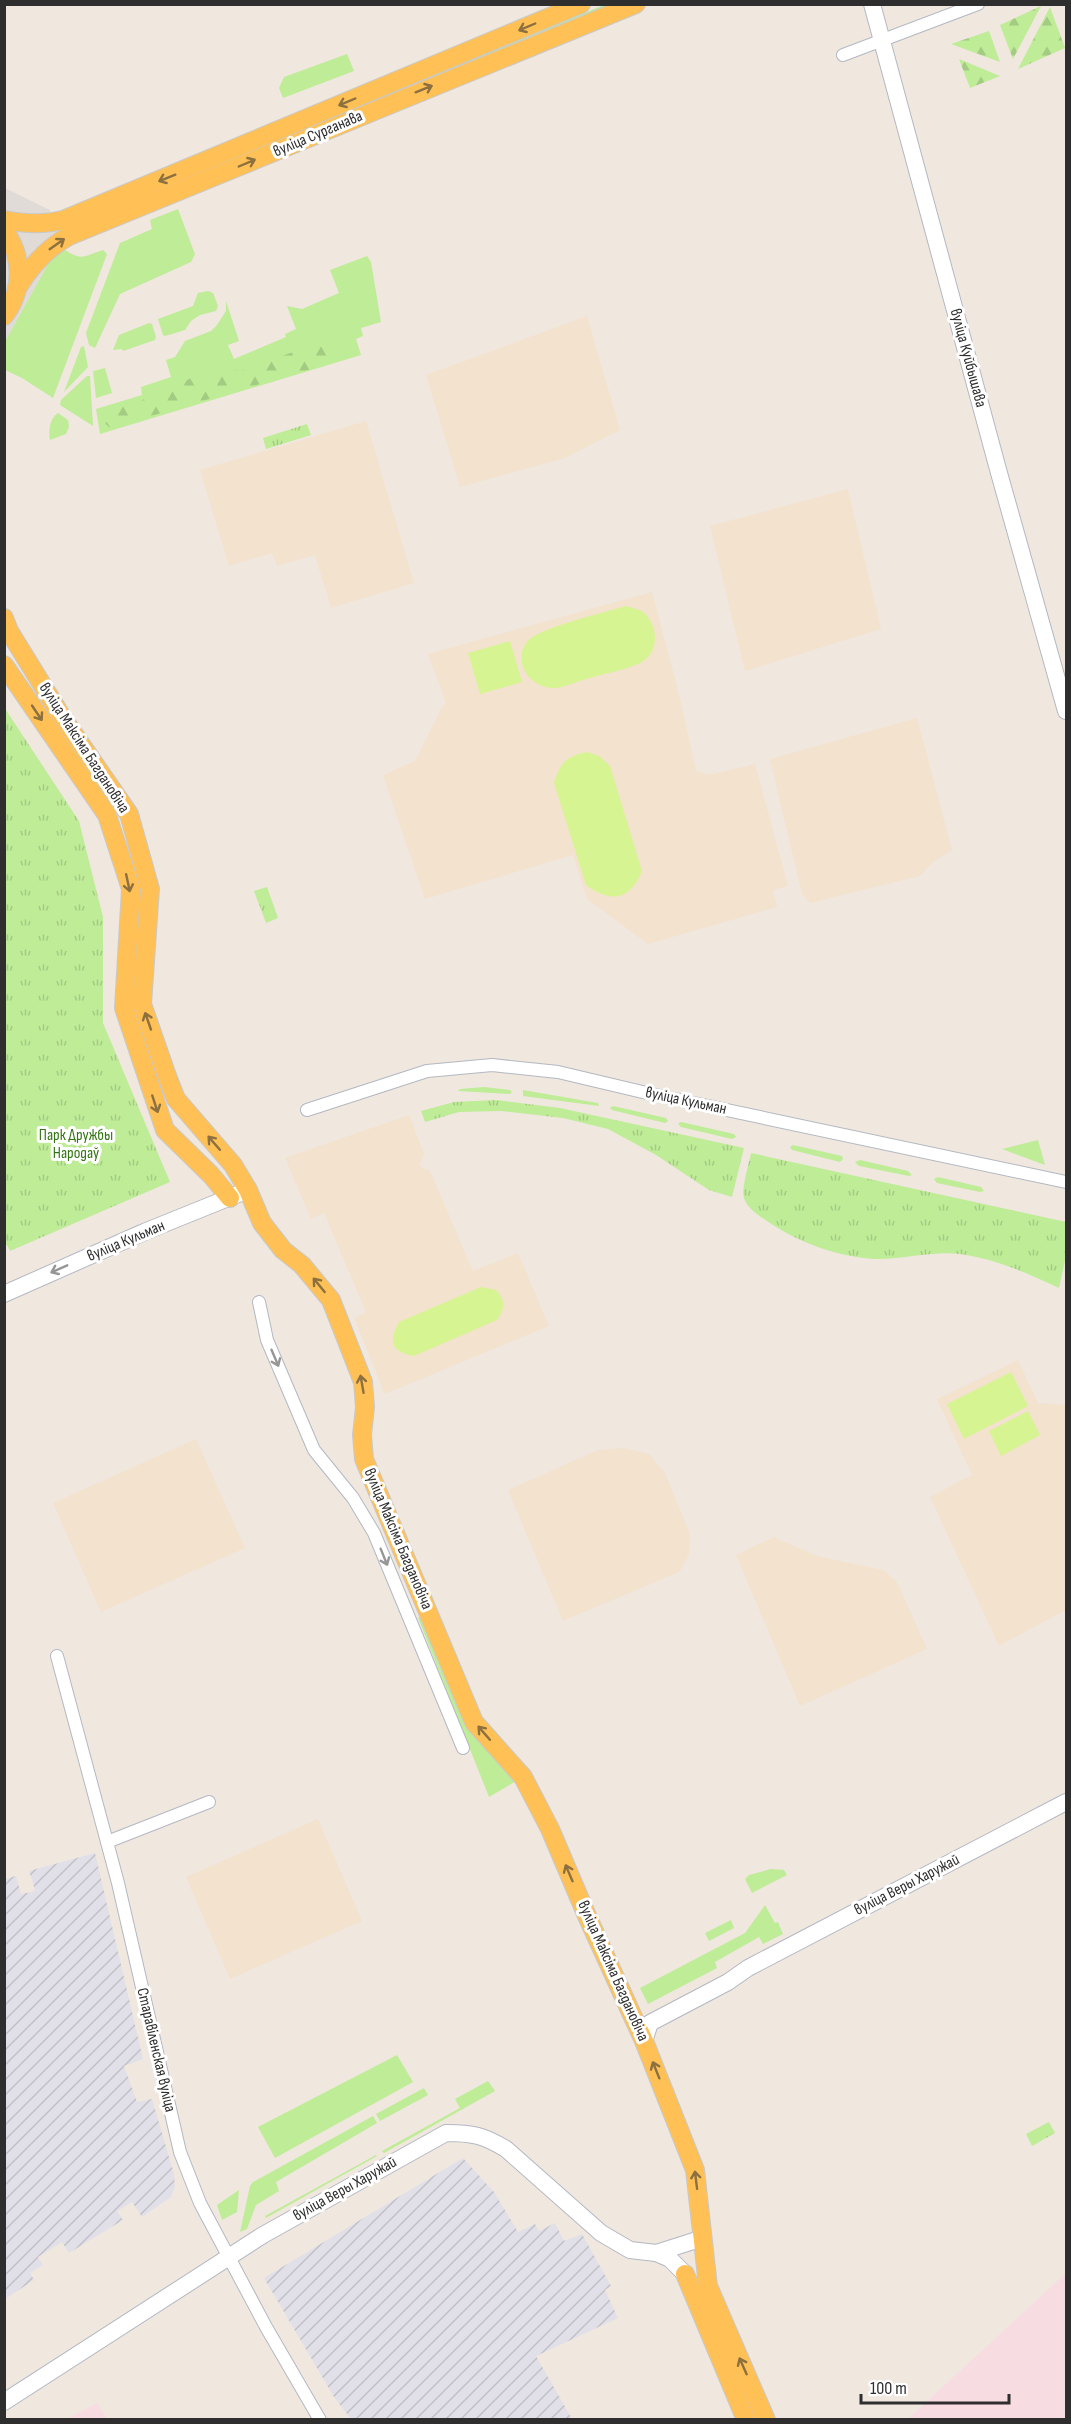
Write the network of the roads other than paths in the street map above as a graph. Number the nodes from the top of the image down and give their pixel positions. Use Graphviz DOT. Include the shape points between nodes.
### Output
graph roads {
  1 [pos="581,4"];
  2 [pos="636,4"];
  3 [pos="872,4"];
  4 [pos="978,4"];
  5 [pos="882,41"];
  6 [pos="843,55"];
  7 [pos="4,220"];
  8 [pos="4,230"];
  9 [pos="18,287"];
  10 [pos="6,315"];
  11 [pos="4,618"];
  12 [pos="4,665"];
  13 [pos="1066,711"];
  14 [pos="307,1110"];
  15 [pos="1066,1182"];
  16 [pos="248,1190"];
  17 [pos="230,1198"];
  18 [pos="4,1294"];
  19 [pos="259,1302"];
  20 [pos="57,1656"];
  21 [pos="463,1749"];
  22 [pos="209,1802"];
  23 [pos="1066,1802"];
  24 [pos="107,1842"];
  25 [pos="748,1968"];
  26 [pos="632,2013"];
  27 [pos="644,2041"];
  28 [pos="703,2238"];
  29 [pos="656,2253"];
  30 [pos="229,2256"];
  31 [pos="685,2274"];
  32 [pos="4,2402"];
  33 [pos="320,2420"];
  34 [pos="746,2420"];
  35 [pos="766,2420"];
  1 -- 7 [label="main road, вуліца Сурганава, one-way" via="63,220 26,224"];
  9 -- 2 [label="main road, вуліца Сурганава, one-way" via="38,260 69,236"];
  3 -- 5 [label="main road, вуліца Куйбышава"];
  4 -- 5 [label="street"];
  5 -- 6 [label="street"];
  5 -- 13 [label="main road, вуліца Куйбышава"];
  8 -- 9 [label="main road" via="16,251"];
  9 -- 10 [label="main road"];
  16 -- 11 [label="main road, вуліца Максіма Багдановіча, one-way" via="233,1165 176,1099 142,1004 150,889 129,814 57,707"];
  12 -- 17 [label="main road, вуліца Максіма Багдановіча, one-way" via="107,815 130,889 124,1008 165,1130"];
  14 -- 15 [label="street, вуліца Кульман" via="427,1071 483,1064 558,1072"];
  16 -- 17 [label="main road, вуліца Кульман"];
  26 -- 16 [label="main road, вуліца Максіма Багдановіча, one-way" via="550,1828 523,1777 474,1722 364,1459 363,1382 331,1300 262,1223"];
  17 -- 18 [label="main road, вуліца Кульман, one-way"];
  19 -- 21 [label="street, вуліца Максіма Багдановіча, one-way" via="267,1340 314,1450 366,1518"];
  20 -- 24 [label="street, Старавіленская вуліца"];
  22 -- 24 [label="street"];
  23 -- 25 [label="main road, вуліца Веры Харужай"];
  24 -- 30 [label="street, Старавіленская вуліца" via="180,2151 200,2203"];
  25 -- 26 [label="main road, вуліца Веры Харужай" via="654,2013"];
  25 -- 27 [label="main road, вуліца Веры Харужай" via="650,2023"];
  26 -- 27 [label="main road, вуліца Максіма Багдановіча"];
  28 -- 27 [label="main road, вуліца Максіма Багдановіча, one-way" via="695,2170"];
  28 -- 29 [label="main road"];
  35 -- 28 [label="main road, вуліца Максіма Багдановіча, one-way" via="708,2286"];
  29 -- 30 [label="main road, вуліца Веры Харужай" via="630,2250 601,2233 506,2149 489,2139 473,2133 446,2133"];
  29 -- 31 [label="main road, вуліца Веры Харужай" via="670,2259"];
  30 -- 32 [label="main road, вуліца Веры Харужай"];
  30 -- 33 [label="street, Старавіленская вуліца"];
  31 -- 34 [label="main road"];
}
